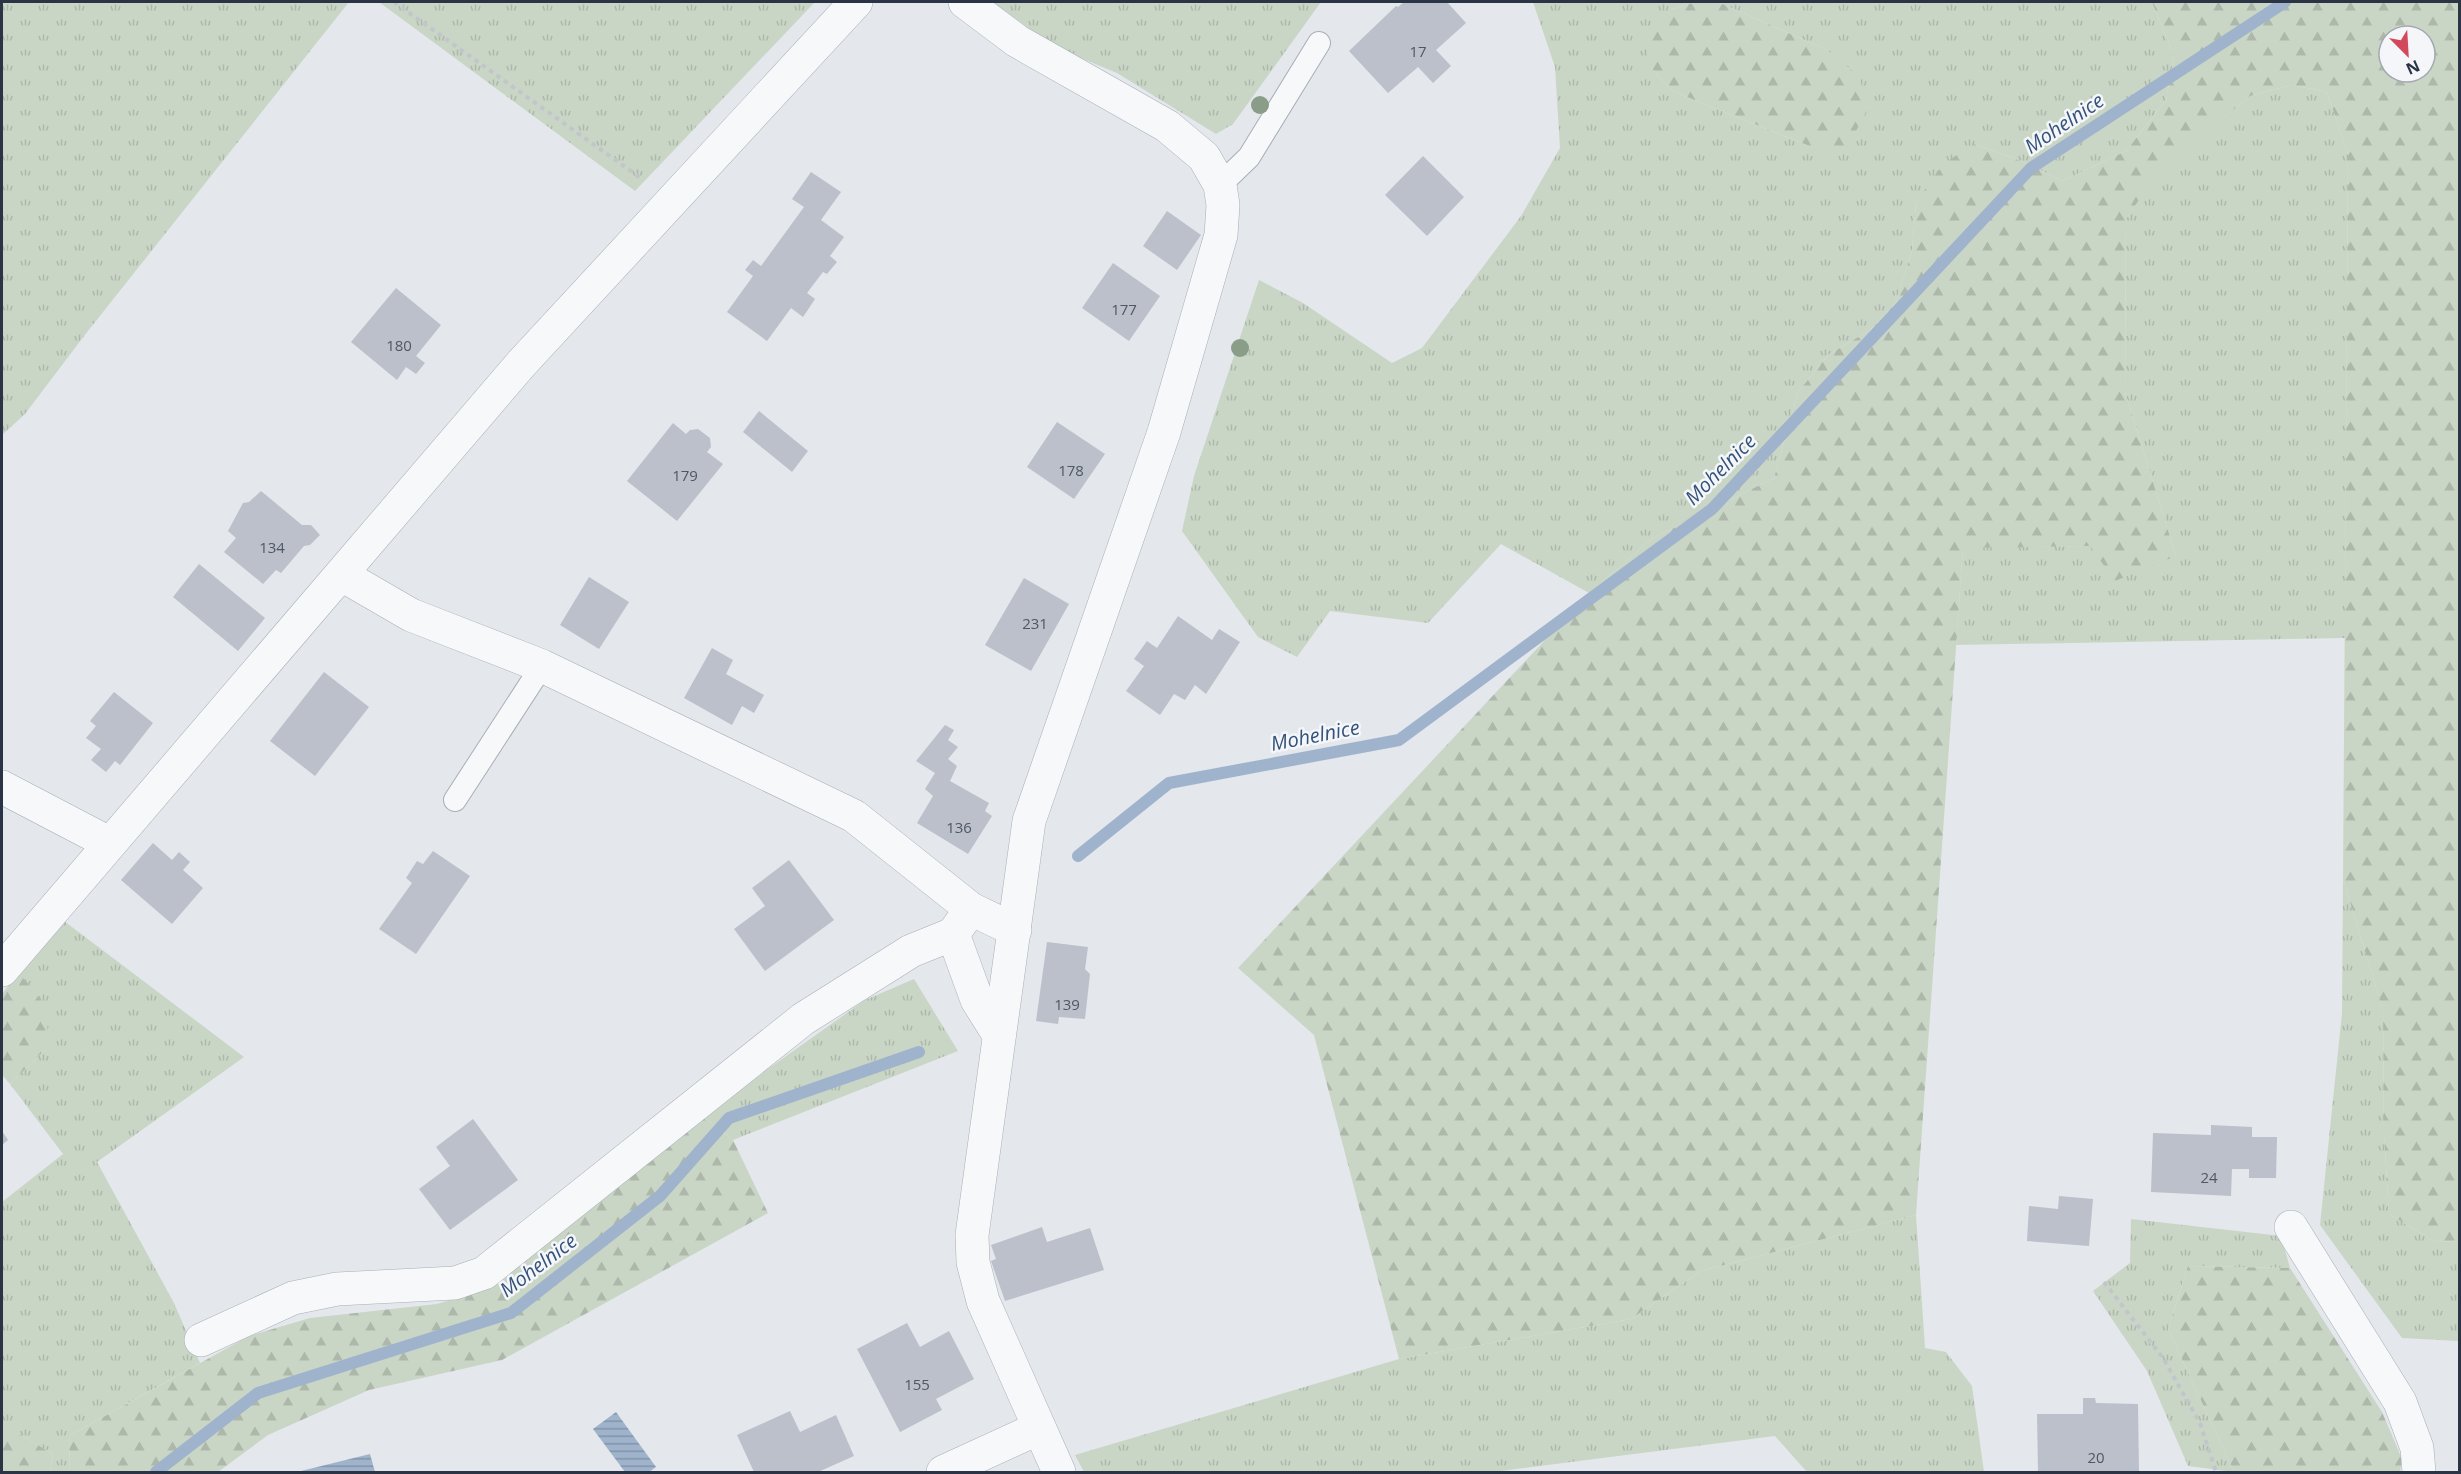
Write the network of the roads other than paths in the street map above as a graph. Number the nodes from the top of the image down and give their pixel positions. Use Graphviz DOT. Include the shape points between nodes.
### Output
graph roads {
  1 [pos="856,2"];
  2 [pos="965,2"];
  3 [pos="1319,43"];
  4 [pos="1220,185"];
  5 [pos="342,575"];
  6 [pos="542,666"];
  7 [pos="2,787"];
  8 [pos="455,800"];
  9 [pos="109,843"];
  10 [pos="962,922"];
  11 [pos="1015,930"];
  12 [pos="2,970"];
  13 [pos="999,1035"];
  14 [pos="2291,1227"];
  15 [pos="201,1340"];
  16 [pos="1040,1428"];
  17 [pos="943,1473"];
  18 [pos="1059,1473"];
  19 [pos="2419,1473"];
  1 -- 5 [label="street" via="521,364"];
  2 -- 4 [label="street" via="1017,41 1167,126 1204,157"];
  3 -- 4 [label="lane" via="1249,157"];
  4 -- 11 [label="street" via="1221,235 1164,432 1029,821"];
  5 -- 6 [label="street" via="411,615"];
  5 -- 9 [label="street"];
  6 -- 8 [label="lane"];
  6 -- 10 [label="street" via="854,816"];
  7 -- 9 [label="street"];
  9 -- 12 [label="street"];
  10 -- 11 [label="street"];
  10 -- 13 [label="street" via="977,1000"];
  10 -- 15 [label="street" via="803,1019 484,1273 454,1282 337,1289 292,1298"];
  11 -- 13 [label="street"];
  13 -- 16 [label="street" via="972,1235 973,1262 983,1301"];
  14 -- 19 [label="street" via="2400,1402 2417,1448"];
  16 -- 17 [label="street"];
  16 -- 18 [label="street"];
}
